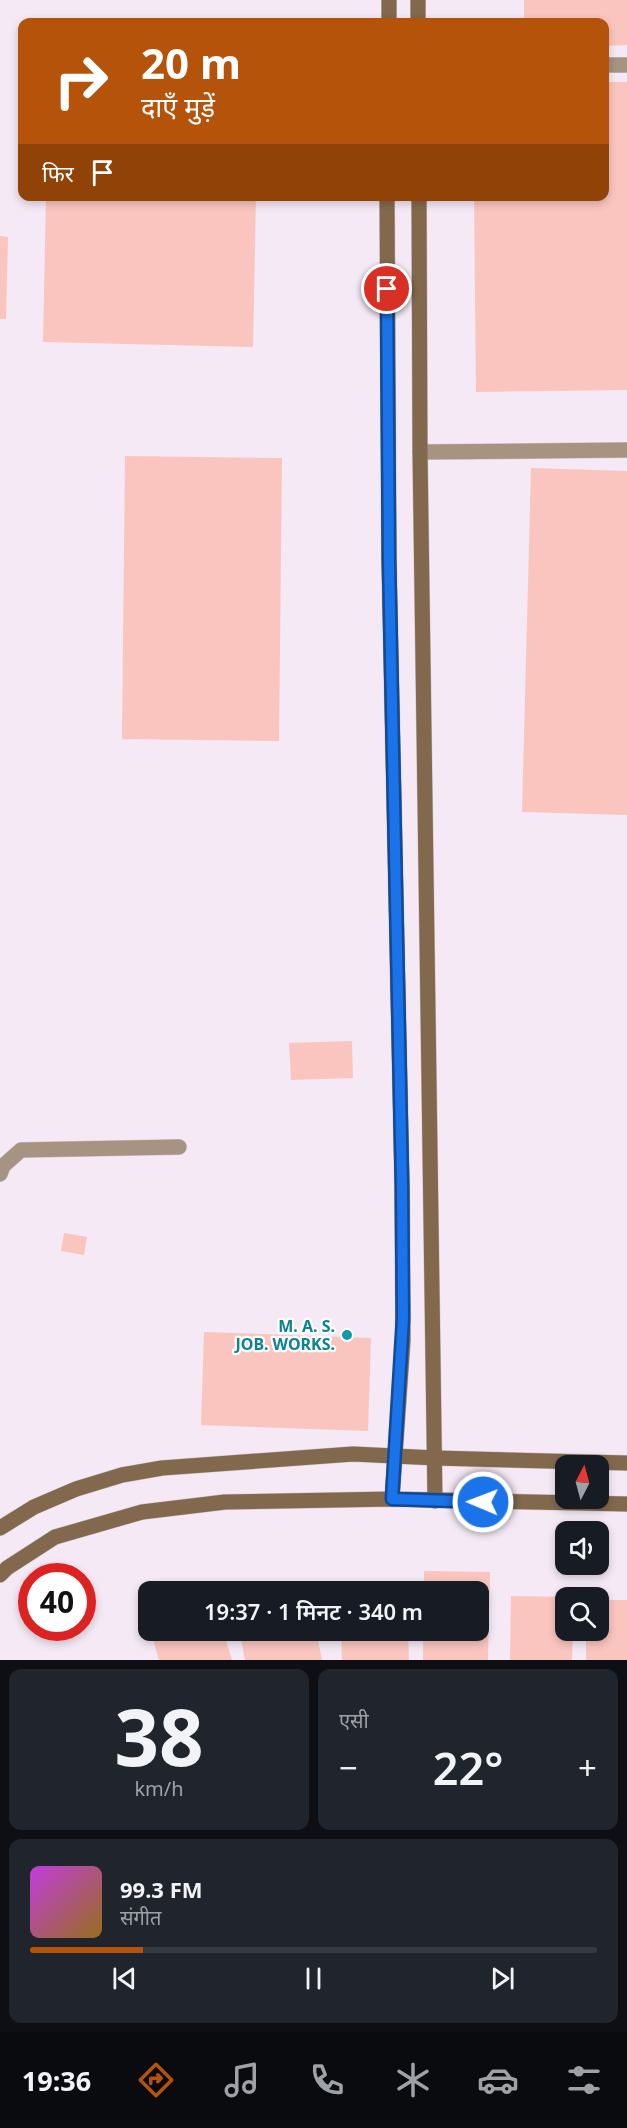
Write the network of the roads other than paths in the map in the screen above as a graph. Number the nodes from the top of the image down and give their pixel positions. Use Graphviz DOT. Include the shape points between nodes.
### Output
graph roads {
  1 [pos="389,0"];
  2 [pos="418,0"];
  3 [pos="389,18"];
  4 [pos="418,18"];
  5 [pos="609,65"];
  6 [pos="627,65"];
  7 [pos="387,201"];
  8 [pos="419,201"];
  9 [pos="627,450"];
  10 [pos="420,452"];
  11 [pos="179,1147"];
  12 [pos="0,1174"];
  13 [pos="396,1455"];
  14 [pos="436,1458"];
  15 [pos="627,1463"];
  16 [pos="392,1499"];
  17 [pos="435,1501"];
  18 [pos="627,1504"];
  19 [pos="0,1528"];
  20 [pos="0,1575"];
  1 -- 3 [label="street"];
  2 -- 4 [label="street"];
  5 -- 6 [label="street"];
  7 -- 13 [label="street" via="389,561 402,1185 403,1340"];
  8 -- 10 [label="street"];
  9 -- 10 [label="street"];
  10 -- 14 [label="street"];
  11 -- 12 [label="street" via="21,1150 3,1166"];
  13 -- 14 [label="street"];
  13 -- 16 [label="street"];
  13 -- 19 [label="street" via="353,1454 227,1463 122,1475 34,1506"];
  14 -- 15 [label="street"];
  14 -- 17 [label="street"];
  16 -- 17 [label="street"];
  16 -- 20 [label="street" via="225,1502 142,1512 55,1537"];
  17 -- 18 [label="street"];
}
